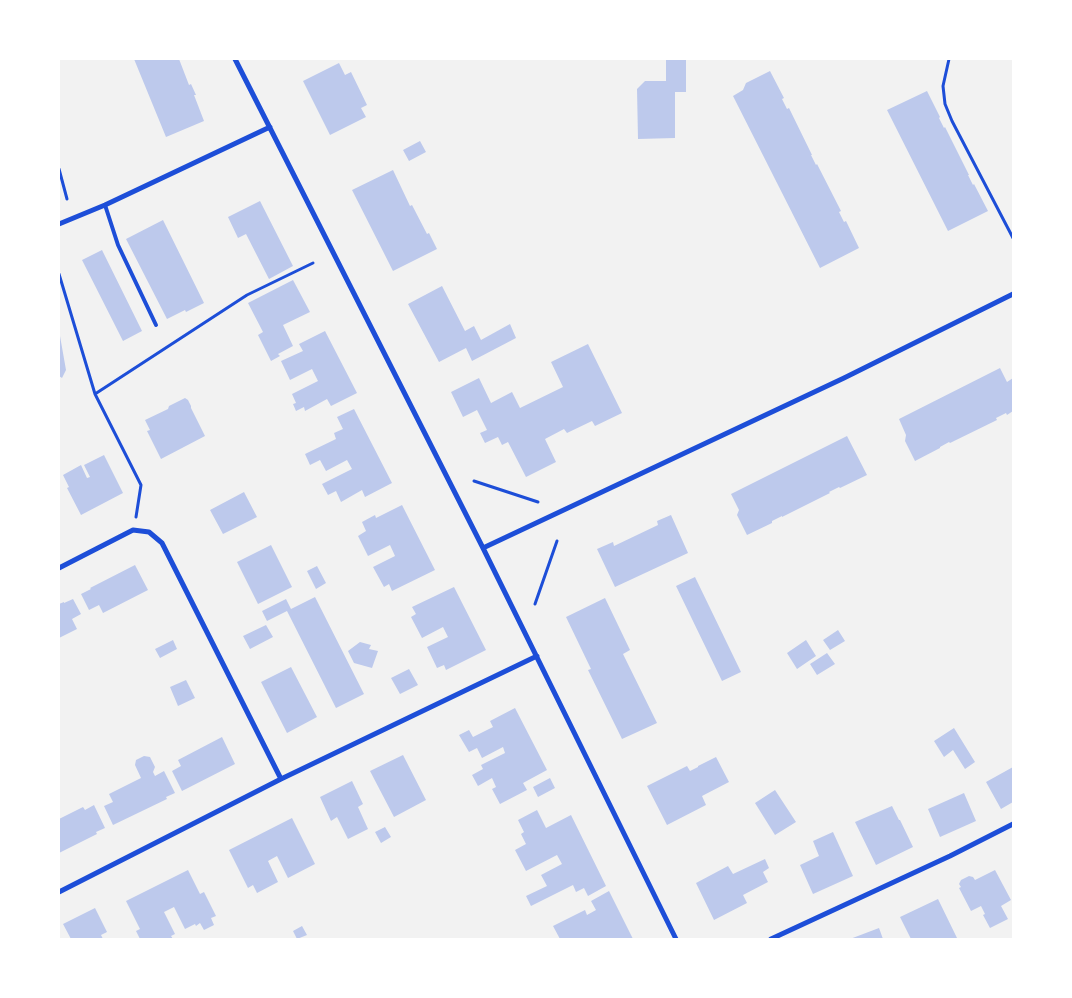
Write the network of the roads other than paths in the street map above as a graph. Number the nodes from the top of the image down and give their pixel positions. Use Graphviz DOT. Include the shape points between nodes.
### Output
graph roads {
  1 [pos="235,59"];
  2 [pos="270,127"];
  3 [pos="104,205"];
  4 [pos="59,224"];
  5 [pos="1013,294"];
  6 [pos="156,325"];
  7 [pos="483,548"];
  8 [pos="59,568"];
  9 [pos="537,656"];
  10 [pos="281,779"];
  11 [pos="1013,824"];
  12 [pos="59,892"];
  13 [pos="676,939"];
  14 [pos="772,939"];
  1 -- 2 [label="street"];
  2 -- 3 [label="street"];
  2 -- 7 [label="street"];
  3 -- 4 [label="street"];
  3 -- 6 [label="lane" via="118,245"];
  5 -- 7 [label="street" via="844,378"];
  7 -- 9 [label="street"];
  8 -- 10 [label="street" via="133,530 150,532 162,544"];
  9 -- 10 [label="street"];
  9 -- 13 [label="street"];
  10 -- 12 [label="street"];
  11 -- 14 [label="street"];
}
